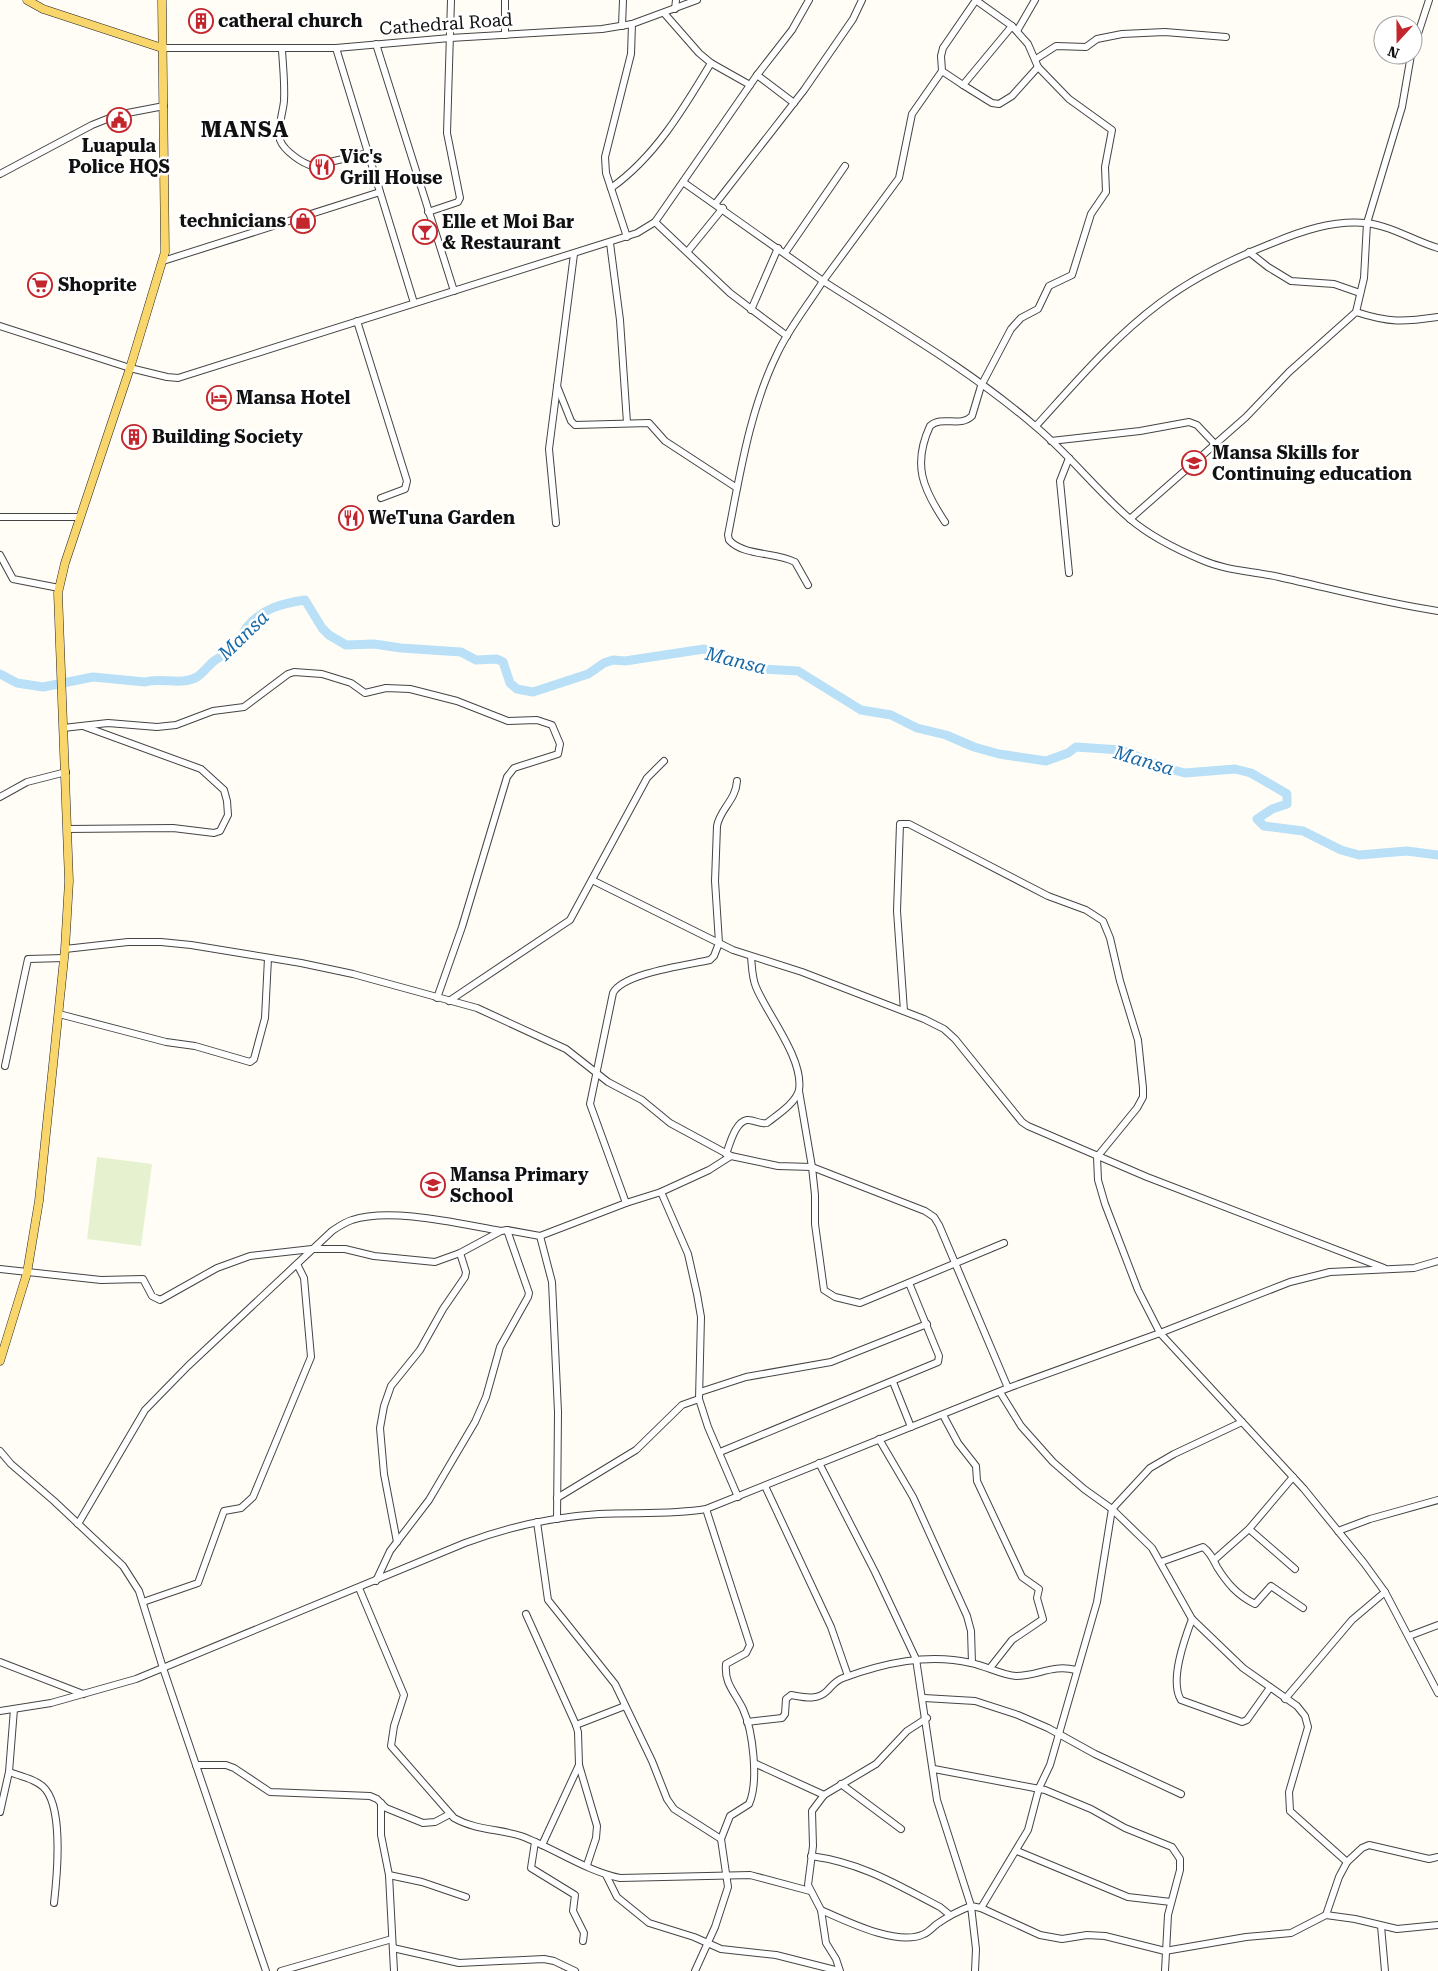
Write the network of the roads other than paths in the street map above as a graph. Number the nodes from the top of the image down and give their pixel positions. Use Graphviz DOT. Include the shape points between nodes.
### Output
graph roads {
  1 [pos="28,0"];
  2 [pos="162,0"];
  3 [pos="451,0"];
  4 [pos="505,0"];
  5 [pos="623,0"];
  6 [pos="676,0"];
  7 [pos="697,0"];
  8 [pos="810,0"];
  9 [pos="862,0"];
  10 [pos="977,0"];
  11 [pos="1035,0"];
  12 [pos="1429,0"];
  13 [pos="676,9"];
  14 [pos="664,13"];
  15 [pos="1423,18"];
  16 [pos="632,24"];
  17 [pos="622,26"];
  18 [pos="1012,26"];
  19 [pos="1017,31"];
  20 [pos="505,35"];
  21 [pos="1226,37"];
  22 [pos="450,38"];
  23 [pos="376,44"];
  24 [pos="162,48"];
  25 [pos="336,48"];
  26 [pos="282,50"];
  27 [pos="1036,59"];
  28 [pos="711,63"];
  29 [pos="1409,65"];
  30 [pos="1038,67"];
  31 [pos="942,71"];
  32 [pos="757,75"];
  33 [pos="750,85"];
  34 [pos="963,85"];
  35 [pos="794,103"];
  36 [pos="164,106"];
  37 [pos="368,153"];
  38 [pos="845,166"];
  39 [pos="0,174"];
  40 [pos="683,182"];
  41 [pos="611,188"];
  42 [pos="380,192"];
  43 [pos="716,203"];
  44 [pos="723,208"];
  45 [pos="428,212"];
  46 [pos="654,222"];
  47 [pos="1366,223"];
  48 [pos="627,237"];
  49 [pos="610,243"];
  50 [pos="778,248"];
  51 [pos="1438,248"];
  52 [pos="688,251"];
  53 [pos="1249,252"];
  54 [pos="785,253"];
  55 [pos="574,254"];
  56 [pos="163,261"];
  57 [pos="823,281"];
  58 [pos="454,291"];
  59 [pos="1360,292"];
  60 [pos="414,303"];
  61 [pos="751,310"];
  62 [pos="1356,312"];
  63 [pos="1438,318"];
  64 [pos="357,321"];
  65 [pos="0,326"];
  66 [pos="787,336"];
  67 [pos="130,368"];
  68 [pos="556,384"];
  69 [pos="981,386"];
  70 [pos="627,423"];
  71 [pos="1036,426"];
  72 [pos="1051,441"];
  73 [pos="1215,444"];
  74 [pos="1069,458"];
  75 [pos="737,488"];
  76 [pos="381,498"];
  77 [pos="0,517"];
  78 [pos="80,517"];
  79 [pos="1130,519"];
  80 [pos="945,522"];
  81 [pos="556,524"];
  82 [pos="0,555"];
  83 [pos="1069,573"];
  84 [pos="808,585"];
  85 [pos="59,588"];
  86 [pos="1437,609"];
  87 [pos="82,726"];
  88 [pos="63,728"];
  89 [pos="664,761"];
  90 [pos="66,772"];
  91 [pos="737,782"];
  92 [pos="0,797"];
  93 [pos="67,829"];
  94 [pos="592,880"];
  95 [pos="718,943"];
  96 [pos="66,949"];
  97 [pos="751,957"];
  98 [pos="64,958"];
  99 [pos="268,958"];
  100 [pos="437,998"];
  101 [pos="449,1000"];
  102 [pos="904,1011"];
  103 [pos="59,1014"];
  104 [pos="5,1066"];
  105 [pos="597,1073"];
  106 [pos="799,1091"];
  107 [pos="728,1155"];
  108 [pos="1097,1157"];
  109 [pos="812,1167"];
  110 [pos="661,1192"];
  111 [pos="626,1203"];
  112 [pos="504,1231"];
  113 [pos="540,1236"];
  114 [pos="1004,1243"];
  115 [pos="312,1249"];
  116 [pos="460,1253"];
  117 [pos="1438,1261"];
  118 [pos="297,1264"];
  119 [pos="955,1265"];
  120 [pos="0,1269"];
  121 [pos="1387,1269"];
  122 [pos="27,1273"];
  123 [pos="910,1283"];
  124 [pos="927,1324"];
  125 [pos="1160,1333"];
  126 [pos="0,1361"];
  127 [pos="893,1382"];
  128 [pos="1008,1388"];
  129 [pos="1000,1392"];
  130 [pos="700,1396"];
  131 [pos="943,1415"];
  132 [pos="1242,1422"];
  133 [pos="911,1427"];
  134 [pos="879,1439"];
  135 [pos="0,1451"];
  136 [pos="720,1452"];
  137 [pos="819,1463"];
  138 [pos="1293,1477"];
  139 [pos="765,1486"];
  140 [pos="738,1497"];
  141 [pos="557,1498"];
  142 [pos="1438,1500"];
  143 [pos="1112,1508"];
  144 [pos="706,1509"];
  145 [pos="557,1519"];
  146 [pos="537,1522"];
  147 [pos="78,1524"];
  148 [pos="1249,1529"];
  149 [pos="1338,1531"];
  150 [pos="397,1542"];
  151 [pos="1214,1560"];
  152 [pos="1161,1562"];
  153 [pos="1295,1569"];
  154 [pos="376,1581"];
  155 [pos="359,1588"];
  156 [pos="1385,1592"];
  157 [pos="143,1602"];
  158 [pos="1303,1608"];
  159 [pos="526,1614"];
  160 [pos="1192,1619"];
  161 [pos="1438,1625"];
  162 [pos="1409,1636"];
  163 [pos="916,1659"];
  164 [pos="0,1662"];
  165 [pos="972,1663"];
  166 [pos="163,1668"];
  167 [pos="990,1668"];
  168 [pos="1076,1670"];
  169 [pos="848,1676"];
  170 [pos="1269,1689"];
  171 [pos="1438,1694"];
  172 [pos="84,1695"];
  173 [pos="924,1698"];
  174 [pos="1285,1699"];
  175 [pos="625,1706"];
  176 [pos="14,1709"];
  177 [pos="0,1711"];
  178 [pos="927,1718"];
  179 [pos="747,1722"];
  180 [pos="576,1725"];
  181 [pos="1059,1734"];
  182 [pos="754,1763"];
  183 [pos="196,1765"];
  184 [pos="580,1765"];
  185 [pos="934,1769"];
  186 [pos="9,1772"];
  187 [pos="841,1784"];
  188 [pos="1039,1788"];
  189 [pos="1181,1794"];
  190 [pos="824,1795"];
  191 [pos="381,1803"];
  192 [pos="0,1812"];
  193 [pos="450,1814"];
  194 [pos="901,1830"];
  195 [pos="721,1839"];
  196 [pos="535,1842"];
  197 [pos="542,1845"];
  198 [pos="1017,1851"];
  199 [pos="812,1856"];
  200 [pos="1438,1857"];
  201 [pos="1347,1862"];
  202 [pos="587,1865"];
  203 [pos="728,1874"];
  204 [pos="389,1875"];
  205 [pos="606,1875"];
  206 [pos="810,1891"];
  207 [pos="466,1897"];
  208 [pos="1171,1902"];
  209 [pos="54,1904"];
  210 [pos="970,1906"];
  211 [pos="981,1908"];
  212 [pos="821,1910"];
  213 [pos="950,1915"];
  214 [pos="1326,1915"];
  215 [pos="1438,1925"];
  216 [pos="1381,1926"];
  217 [pos="392,1938"];
  218 [pos="583,1941"];
  219 [pos="708,1944"];
  220 [pos="393,1948"];
  221 [pos="1165,1951"];
  222 [pos="266,1971"];
  223 [pos="281,1971"];
  224 [pos="394,1971"];
  225 [pos="575,1971"];
  226 [pos="695,1971"];
  227 [pos="840,1971"];
  228 [pos="975,1971"];
  229 [pos="1165,1971"];
  230 [pos="1385,1971"];
  1 -- 24 [label="main road" via="43,9"];
  2 -- 24 [label="main road"];
  3 -- 22 [label="street"];
  4 -- 20 [label="street"];
  5 -- 17 [label="street"];
  6 -- 13 [label="street"];
  7 -- 13 [label="street, Cathedral Road"];
  8 -- 32 [label="street" via="792,30"];
  9 -- 35 [label="street" via="835,46"];
  10 -- 18 [label="street"];
  10 -- 31 [label="street" via="943,48"];
  11 -- 19 [label="street"];
  12 -- 15 [label="street"];
  13 -- 14 [label="street, Cathedral Road"];
  14 -- 16 [label="street, Cathedral Road"];
  14 -- 28 [label="street" via="699,54"];
  16 -- 17 [label="street, Cathedral Road"];
  16 -- 41 [label="street" via="630,54 605,157"];
  17 -- 20 [label="street, Cathedral Road"];
  18 -- 19 [label="street"];
  18 -- 34 [label="street"];
  19 -- 27 [label="street"];
  20 -- 22 [label="street, Cathedral Road"];
  21 -- 27 [label="street" via="1165,32 1122,34 1097,39 1086,47 1056,46"];
  22 -- 23 [label="street, Cathedral Road"];
  22 -- 45 [label="street" via="447,133 460,200"];
  23 -- 25 [label="street, Cathedral Road"];
  23 -- 45 [label="street"];
  24 -- 26 [label="street, Cathedral Road"];
  24 -- 36 [label="main road"];
  25 -- 26 [label="street, Cathedral Road"];
  25 -- 37 [label="street"];
  26 -- 37 [label="street" via="284,100 280,139 284,146 306,165 313,166"];
  27 -- 30 [label="street"];
  28 -- 33 [label="street"];
  28 -- 41 [label="street" via="651,152 637,168"];
  29 -- 47 [label="street" via="1402,107"];
  30 -- 34 [label="street" via="1012,96 999,104"];
  30 -- 69 [label="street" via="1070,99 1112,130 1105,167 1106,192 1091,214 1072,274 1049,286 1038,309 1021,318 1011,329"];
  31 -- 34 [label="street"];
  31 -- 57 [label="street" via="912,114 899,178"];
  32 -- 33 [label="street"];
  32 -- 35 [label="street"];
  33 -- 40 [label="street"];
  35 -- 43 [label="street"];
  36 -- 39 [label="street" via="117,115 92,125"];
  36 -- 56 [label="main road" via="166,243"];
  37 -- 42 [label="street"];
  38 -- 54 [label="street"];
  40 -- 43 [label="street"];
  40 -- 46 [label="street"];
  41 -- 48 [label="street"];
  42 -- 56 [label="street"];
  42 -- 60 [label="street"];
  43 -- 44 [label="street"];
  44 -- 50 [label="street"];
  44 -- 52 [label="street"];
  45 -- 58 [label="street"];
  46 -- 48 [label="street"];
  46 -- 52 [label="street"];
  47 -- 51 [label="street"];
  47 -- 53 [label="street" via="1325,225"];
  47 -- 59 [label="street" via="1364,278"];
  48 -- 49 [label="street"];
  49 -- 55 [label="street"];
  49 -- 70 [label="street" via="620,320"];
  50 -- 54 [label="street"];
  50 -- 61 [label="street"];
  52 -- 61 [label="street"];
  53 -- 59 [label="street" via="1291,281 1334,284"];
  53 -- 71 [label="street" via="1205,274 1131,326 1094,361"];
  54 -- 57 [label="street"];
  55 -- 58 [label="street"];
  55 -- 68 [label="street"];
  56 -- 67 [label="main road"];
  57 -- 66 [label="street"];
  57 -- 69 [label="street" via="945,359"];
  58 -- 60 [label="street"];
  59 -- 62 [label="street"];
  60 -- 64 [label="street"];
  61 -- 66 [label="street"];
  62 -- 63 [label="street" via="1391,322"];
  62 -- 73 [label="street"];
  64 -- 67 [label="street" via="178,378"];
  64 -- 76 [label="street" via="407,481 401,492"];
  65 -- 67 [label="street"];
  66 -- 75 [label="street" via="762,390"];
  67 -- 78 [label="main road"];
  68 -- 70 [label="street" via="575,425"];
  68 -- 81 [label="street" via="549,449"];
  69 -- 71 [label="street"];
  69 -- 80 [label="street" via="968,420 939,421 930,426 927,433 921,463 923,485"];
  70 -- 75 [label="street" via="649,423 665,441"];
  71 -- 72 [label="street"];
  72 -- 73 [label="street" via="1188,422 1197,424"];
  72 -- 74 [label="street"];
  73 -- 79 [label="street"];
  74 -- 79 [label="street"];
  74 -- 83 [label="street" via="1060,480"];
  75 -- 84 [label="street" via="729,540 754,552 774,554 796,562"];
  77 -- 78 [label="street"];
  78 -- 85 [label="main road"];
  79 -- 86 [label="street" via="1161,539 1219,567 1276,576 1361,598"];
  82 -- 85 [label="street" via="13,579"];
  85 -- 88 [label="main road"];
  87 -- 88 [label="street"];
  87 -- 93 [label="street" via="201,769 224,790 228,815 220,831 214,832 173,828"];
  87 -- 100 [label="street" via="108,723 157,727 176,725 213,711 239,709 288,674 304,672 351,683 365,693 386,688 410,689 457,701 508,722 537,720 552,725 560,744 558,754 514,768 507,777"];
  88 -- 90 [label="main road"];
  89 -- 94 [label="street" via="647,778"];
  90 -- 92 [label="street" via="27,782"];
  90 -- 93 [label="main road"];
  91 -- 95 [label="street" via="734,795 716,826"];
  93 -- 96 [label="main road" via="69,899"];
  94 -- 95 [label="street"];
  94 -- 101 [label="street" via="570,920"];
  95 -- 97 [label="street"];
  95 -- 105 [label="street" via="710,960 655,971 616,987"];
  96 -- 98 [label="main road"];
  96 -- 99 [label="street" via="161,942"];
  97 -- 102 [label="street" via="802,972"];
  97 -- 106 [label="street" via="756,987 780,1028 798,1078"];
  98 -- 103 [label="main road"];
  98 -- 104 [label="street" via="28,959"];
  99 -- 100 [label="street" via="353,974"];
  99 -- 103 [label="street" via="265,1018 254,1059 250,1062"];
  100 -- 101 [label="street"];
  101 -- 105 [label="street" via="491,1014 566,1049"];
  102 -- 108 [label="street" via="937,1025 955,1039 1022,1122"];
  102 -- 108 [label="street" via="897,910 900,824 909,824 1048,896 1098,916 1110,938 1138,1040 1143,1097"];
  103 -- 122 [label="main road" via="40,1194"];
  105 -- 107 [label="street" via="642,1100 670,1124"];
  105 -- 111 [label="street" via="591,1111"];
  106 -- 107 [label="street" via="767,1124 749,1120 742,1123 737,1128"];
  106 -- 109 [label="street"];
  107 -- 109 [label="street" via="778,1166"];
  107 -- 110 [label="street" via="709,1170"];
  108 -- 121 [label="street"];
  108 -- 125 [label="street" via="1098,1180 1105,1204 1138,1290"];
  109 -- 119 [label="street" via="926,1211 939,1225"];
  109 -- 123 [label="street" via="816,1195 814,1224 824,1290 834,1297 860,1303"];
  110 -- 111 [label="street"];
  110 -- 130 [label="street" via="688,1254 697,1294 701,1317"];
  111 -- 113 [label="street"];
  112 -- 113 [label="street"];
  112 -- 115 [label="street" via="403,1216 371,1216 350,1220"];
  112 -- 116 [label="street"];
  112 -- 150 [label="street" via="528,1297 500,1347 486,1397 475,1422 429,1500"];
  113 -- 141 [label="street" via="552,1282 558,1412"];
  114 -- 119 [label="street"];
  115 -- 116 [label="street" via="346,1249 418,1262 443,1261"];
  115 -- 118 [label="street"];
  115 -- 122 [label="street" via="269,1252 234,1260 160,1300 152,1296 143,1279 117,1281"];
  116 -- 150 [label="street" via="465,1277 420,1350 391,1386 384,1406 380,1428 384,1474"];
  117 -- 121 [label="street" via="1414,1268"];
  118 -- 147 [label="street" via="188,1366 142,1414"];
  118 -- 157 [label="street" via="304,1278 311,1357 253,1497 241,1508 224,1511 198,1583"];
  119 -- 123 [label="street"];
  119 -- 128 [label="street"];
  120 -- 122 [label="street"];
  121 -- 125 [label="street" via="1330,1272 1290,1282"];
  122 -- 126 [label="main road"];
  123 -- 124 [label="street"];
  124 -- 127 [label="street" via="939,1356 938,1362"];
  124 -- 130 [label="street" via="831,1362 746,1378"];
  125 -- 128 [label="street"];
  125 -- 132 [label="street"];
  127 -- 133 [label="street"];
  127 -- 136 [label="street"];
  128 -- 129 [label="street"];
  129 -- 131 [label="street"];
  129 -- 143 [label="street" via="1021,1426 1053,1462"];
  130 -- 136 [label="street"];
  130 -- 141 [label="street" via="682,1405 636,1450"];
  131 -- 133 [label="street"];
  131 -- 167 [label="street" via="958,1443 976,1466 977,1481 1022,1577 1039,1590 1037,1598 1043,1619 1012,1640"];
  132 -- 138 [label="street"];
  132 -- 143 [label="street" via="1150,1468"];
  133 -- 134 [label="street"];
  134 -- 137 [label="street"];
  134 -- 165 [label="street" via="913,1497 966,1616 972,1640"];
  135 -- 147 [label="street"];
  136 -- 140 [label="street"];
  137 -- 139 [label="street"];
  137 -- 163 [label="street"];
  138 -- 148 [label="street"];
  138 -- 149 [label="street"];
  139 -- 140 [label="street"];
  139 -- 169 [label="street" via="831,1627"];
  140 -- 144 [label="street"];
  141 -- 145 [label="street"];
  142 -- 149 [label="street"];
  143 -- 152 [label="street" via="1152,1548"];
  143 -- 168 [label="street" via="1098,1593"];
  144 -- 145 [label="street"];
  144 -- 179 [label="street" via="750,1645 746,1653 727,1662 725,1668 727,1684 742,1706"];
  145 -- 146 [label="street"];
  146 -- 154 [label="street" via="491,1533"];
  146 -- 175 [label="street" via="548,1600 605,1669"];
  147 -- 157 [label="street" via="123,1566"];
  148 -- 151 [label="street"];
  148 -- 153 [label="street"];
  149 -- 156 [label="street"];
  150 -- 154 [label="street"];
  151 -- 152 [label="street" via="1203,1547"];
  151 -- 158 [label="street" via="1225,1579 1242,1597 1255,1604 1271,1586"];
  152 -- 160 [label="street"];
  154 -- 155 [label="street"];
  155 -- 166 [label="street"];
  155 -- 193 [label="street" via="404,1694 391,1746"];
  156 -- 162 [label="street"];
  156 -- 174 [label="street" via="1352,1620"];
  157 -- 166 [label="street"];
  159 -- 180 [label="street"];
  160 -- 170 [label="street"];
  160 -- 170 [label="street" via="1178,1668 1178,1696 1181,1700 1242,1722 1247,1720"];
  161 -- 162 [label="street"];
  162 -- 171 [label="street"];
  163 -- 165 [label="street" via="945,1658"];
  163 -- 169 [label="street"];
  163 -- 173 [label="street"];
  164 -- 172 [label="street"];
  165 -- 167 [label="street"];
  166 -- 172 [label="street"];
  166 -- 183 [label="street"];
  167 -- 168 [label="street" via="1013,1676 1048,1668"];
  168 -- 181 [label="street"];
  169 -- 179 [label="street" via="836,1680 824,1694 816,1697 787,1697 782,1718"];
  170 -- 174 [label="street"];
  172 -- 176 [label="street"];
  173 -- 178 [label="street"];
  173 -- 181 [label="street" via="975,1701 1018,1715"];
  174 -- 201 [label="street" via="1297,1706 1308,1727 1289,1792 1290,1811"];
  175 -- 180 [label="street"];
  175 -- 195 [label="street" via="674,1809"];
  176 -- 177 [label="street"];
  176 -- 186 [label="street"];
  178 -- 185 [label="street"];
  178 -- 187 [label="street" via="907,1731 876,1764"];
  179 -- 182 [label="street"];
  180 -- 184 [label="street"];
  181 -- 188 [label="street" via="1050,1766"];
  181 -- 189 [label="street" via="1094,1754"];
  182 -- 190 [label="street"];
  182 -- 195 [label="street" via="751,1799 730,1816"];
  183 -- 191 [label="street" via="226,1765 270,1792 351,1794 370,1796"];
  183 -- 222 [label="street"];
  184 -- 197 [label="street"];
  184 -- 202 [label="street" via="597,1826"];
  185 -- 188 [label="street"];
  185 -- 210 [label="street" via="937,1800"];
  186 -- 192 [label="street"];
  186 -- 209 [label="street" via="43,1787 49,1796 58,1849"];
  187 -- 190 [label="street"];
  187 -- 194 [label="street"];
  188 -- 198 [label="street" via="1028,1830"];
  188 -- 208 [label="street" via="1172,1847 1180,1859 1180,1870"];
  190 -- 199 [label="street" via="811,1815"];
  191 -- 193 [label="street" via="394,1812 423,1823 435,1822"];
  191 -- 204 [label="street" via="381,1835"];
  193 -- 196 [label="street" via="468,1825"];
  195 -- 203 [label="street"];
  196 -- 197 [label="street"];
  196 -- 218 [label="street" via="531,1868 575,1895 573,1911 584,1933"];
  197 -- 202 [label="street"];
  198 -- 208 [label="street" via="1128,1897"];
  198 -- 211 [label="street"];
  199 -- 206 [label="street" via="808,1878"];
  199 -- 213 [label="street" via="863,1868"];
  200 -- 201 [label="street" via="1429,1860 1369,1845"];
  201 -- 214 [label="street"];
  202 -- 205 [label="street"];
  203 -- 205 [label="street" via="631,1880"];
  203 -- 206 [label="street" via="750,1875"];
  203 -- 219 [label="street" via="725,1898"];
  204 -- 207 [label="street"];
  204 -- 217 [label="street"];
  205 -- 219 [label="street" via="617,1897 649,1923"];
  206 -- 212 [label="street"];
  208 -- 221 [label="street"];
  210 -- 211 [label="street"];
  210 -- 213 [label="street"];
  210 -- 228 [label="street" via="976,1948"];
  211 -- 221 [label="street" via="1040,1935 1062,1939 1106,1936"];
  212 -- 213 [label="street" via="875,1932 898,1936 925,1934"];
  212 -- 227 [label="street" via="826,1943"];
  214 -- 216 [label="street"];
  214 -- 221 [label="street" via="1291,1933"];
  215 -- 216 [label="street" via="1397,1929"];
  216 -- 230 [label="street"];
  217 -- 220 [label="street"];
  217 -- 223 [label="street"];
  219 -- 226 [label="street"];
  219 -- 227 [label="street" via="730,1951 776,1955"];
  220 -- 224 [label="street"];
  220 -- 225 [label="street" via="459,1963 544,1959"];
  221 -- 229 [label="street"];
}
